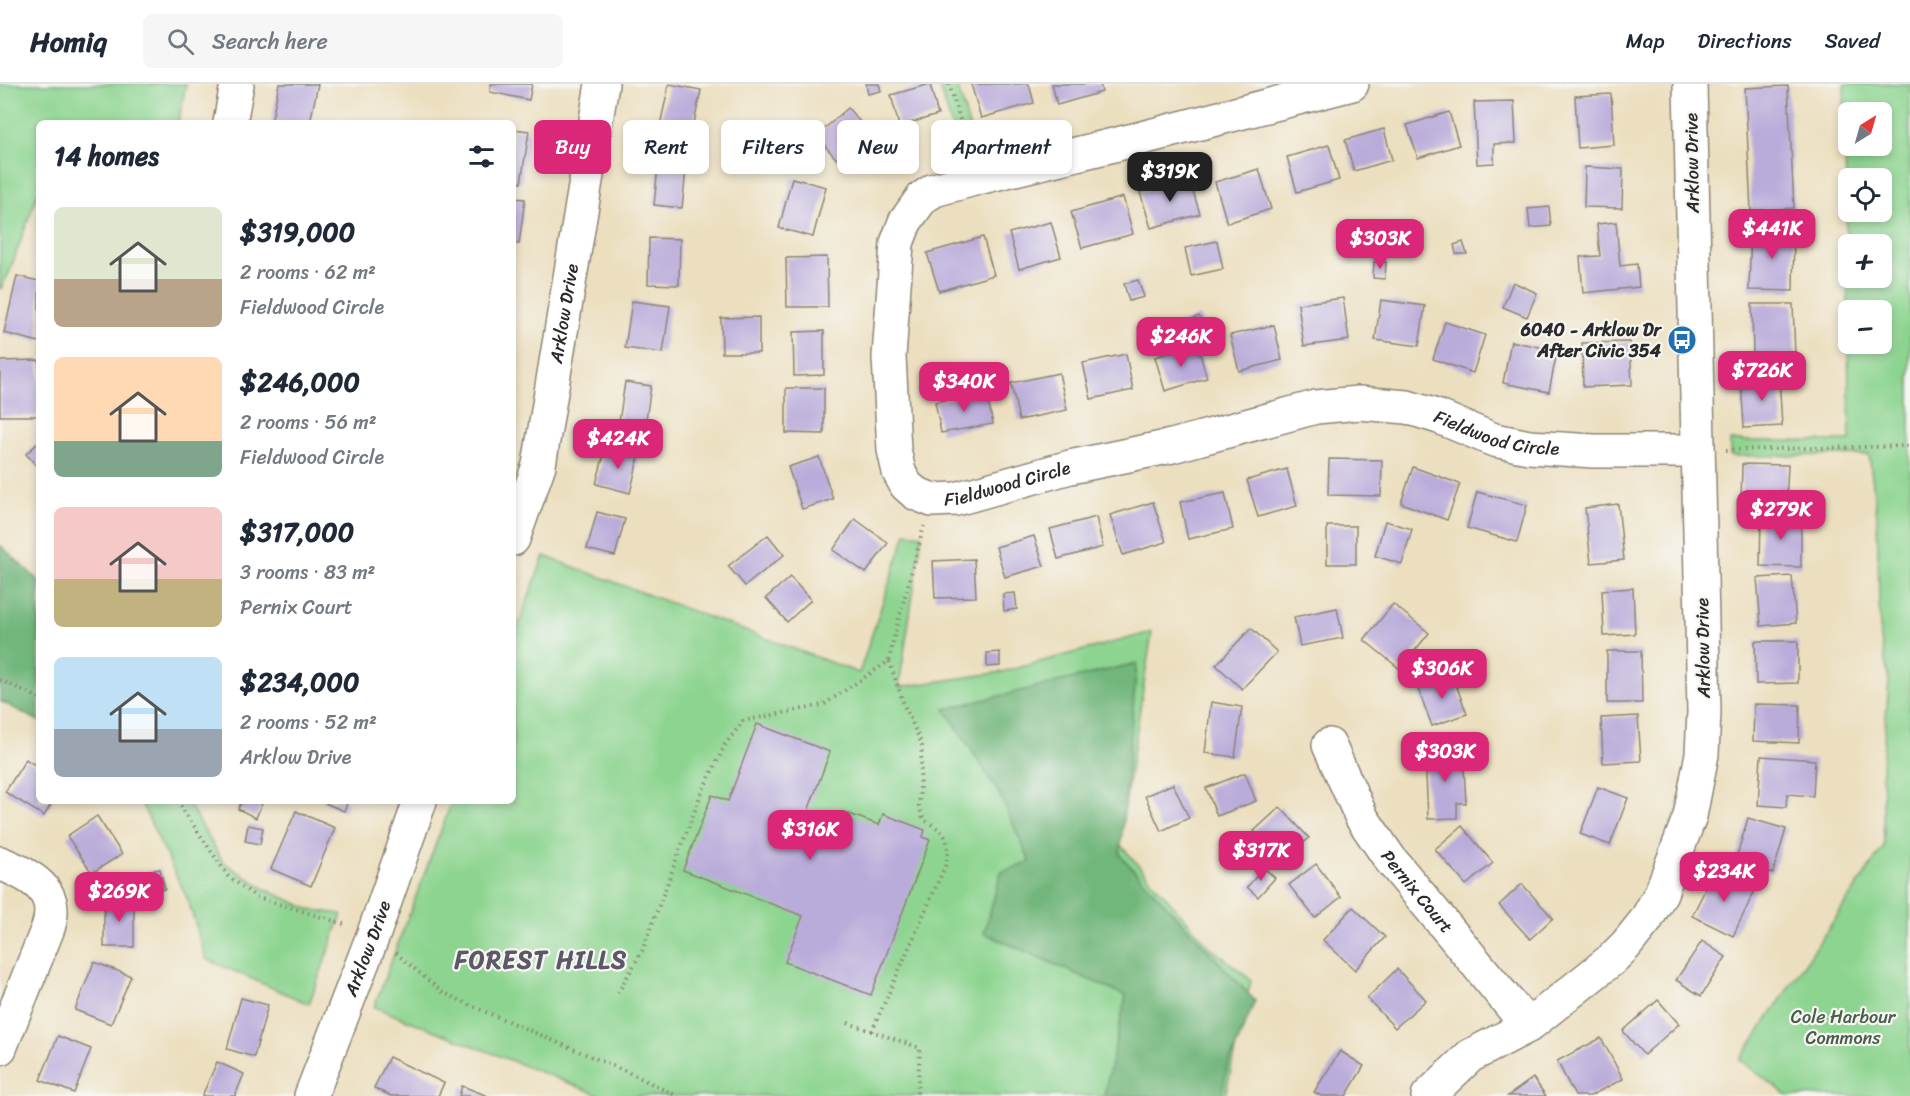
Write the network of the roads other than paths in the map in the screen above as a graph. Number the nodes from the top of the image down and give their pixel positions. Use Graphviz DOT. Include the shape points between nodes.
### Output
graph roads {
  1 [pos="237,84"];
  2 [pos="602,84"];
  3 [pos="1352,84"];
  4 [pos="1690,84"];
  5 [pos="231,120"];
  6 [pos="1698,451"];
  7 [pos="516,530"];
  8 [pos="1329,745"];
  9 [pos="419,804"];
  10 [pos="0,863"];
  11 [pos="1528,1026"];
  12 [pos="0,1048"];
  13 [pos="311,1096"];
  14 [pos="1428,1096"];
  1 -- 5 [label="street"];
  2 -- 7 [label="street, Arklow Drive" via="539,465"];
  3 -- 6 [label="street, Fieldwood Circle" via="929,193 905,222 897,243 890,357 894,450 906,485 932,500 956,499 1070,467 1342,404 1407,407 1494,440 1529,447"];
  4 -- 6 [label="street, Arklow Drive"];
  6 -- 11 [label="street, Arklow Drive" via="1704,712 1702,754 1690,816 1661,893 1646,920 1611,960"];
  8 -- 11 [label="street, Pernix Court" via="1362,818 1390,859"];
  9 -- 13 [label="street, Arklow Drive"];
  10 -- 12 [label="street" via="37,881 51,910 48,928"];
  11 -- 14 [label="street, Arklow Drive" via="1470,1056"];
}
